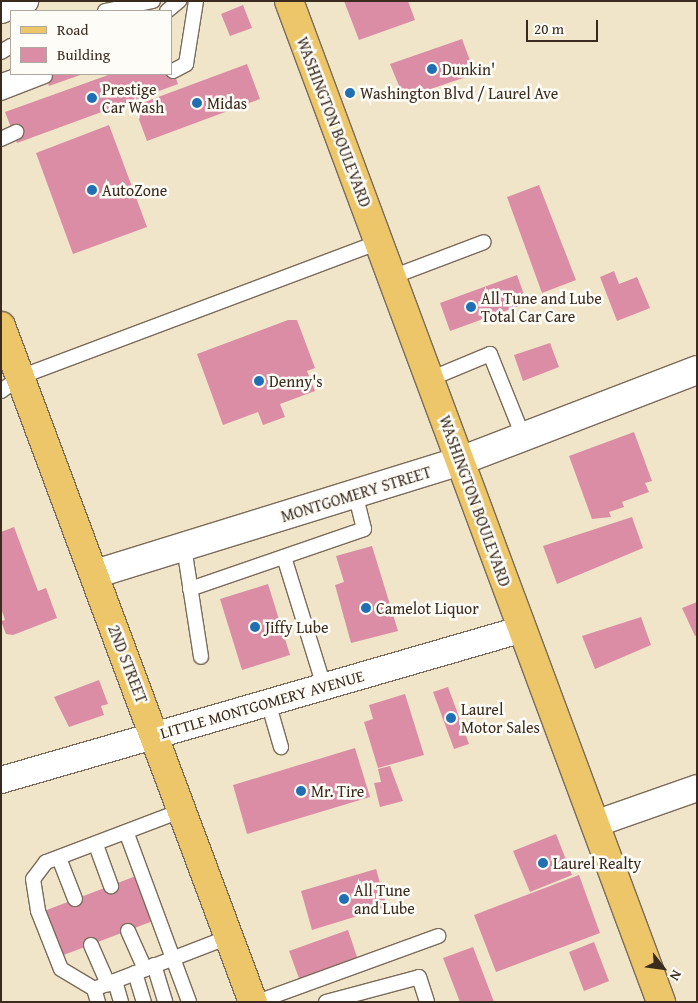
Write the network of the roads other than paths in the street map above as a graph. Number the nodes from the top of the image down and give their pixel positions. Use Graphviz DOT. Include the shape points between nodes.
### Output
graph roads {
  1 [pos="25,1"];
  2 [pos="153,1"];
  3 [pos="179,1"];
  4 [pos="196,1"];
  5 [pos="289,1"];
  6 [pos="1,10"];
  7 [pos="110,10"];
  8 [pos="168,10"];
  9 [pos="173,71"];
  10 [pos="17,75"];
  11 [pos="45,76"];
  12 [pos="1,80"];
  13 [pos="1,93"];
  14 [pos="16,132"];
  15 [pos="1,139"];
  16 [pos="379,242"];
  17 [pos="484,242"];
  18 [pos="392,276"];
  19 [pos="1,326"];
  20 [pos="697,370"];
  21 [pos="430,379"];
  22 [pos="11,384"];
  23 [pos="523,436"];
  24 [pos="460,461"];
  25 [pos="355,494"];
  26 [pos="184,547"];
  27 [pos="284,557"];
  28 [pos="95,574"];
  29 [pos="190,589"];
  30 [pos="523,629"];
  31 [pos="201,656"];
  32 [pos="324,686"];
  33 [pos="268,702"];
  34 [pos="155,735"];
  35 [pos="281,747"];
  36 [pos="1,780"];
  37 [pos="697,788"];
  38 [pos="183,810"];
  39 [pos="595,824"];
  40 [pos="127,834"];
  41 [pos="96,845"];
  42 [pos="59,858"];
  43 [pos="111,886"];
  44 [pos="76,899"];
  45 [pos="128,931"];
  46 [pos="438,936"];
  47 [pos="229,937"];
  48 [pos="91,945"];
  49 [pos="174,958"];
  50 [pos="144,969"];
  51 [pos="111,983"];
  52 [pos="96,996"];
  53 [pos="121,1002"];
  54 [pos="144,1002"];
  55 [pos="165,1002"];
  56 [pos="189,1002"];
  57 [pos="253,1002"];
  58 [pos="257,1002"];
  59 [pos="326,1002"];
  60 [pos="427,1002"];
  61 [pos="661,1002"];
  1 -- 6 [label="street"];
  2 -- 7 [label="lane"];
  3 -- 8 [label="lane"];
  4 -- 9 [label="lane" via="186,64"];
  5 -- 16 [label="main road, WASHINGTON BOULEVARD"];
  10 -- 12 [label="lane"];
  11 -- 13 [label="lane"];
  14 -- 15 [label="lane"];
  16 -- 18 [label="main road, WASHINGTON BOULEVARD"];
  16 -- 22 [label="lane"];
  17 -- 18 [label="lane"];
  18 -- 21 [label="main road, WASHINGTON BOULEVARD"];
  19 -- 22 [label="main road, 2ND STREET"];
  20 -- 23 [label="street, MONTGOMERY STREET"];
  21 -- 23 [label="lane" via="490,354"];
  21 -- 24 [label="main road, WASHINGTON BOULEVARD"];
  22 -- 28 [label="main road, 2ND STREET"];
  23 -- 24 [label="street, MONTGOMERY STREET"];
  24 -- 25 [label="street, MONTGOMERY STREET"];
  24 -- 30 [label="main road, WASHINGTON BOULEVARD"];
  25 -- 26 [label="street, MONTGOMERY STREET"];
  25 -- 27 [label="lane" via="364,529"];
  26 -- 28 [label="street, MONTGOMERY STREET"];
  26 -- 29 [label="lane"];
  27 -- 29 [label="lane"];
  27 -- 32 [label="lane"];
  28 -- 34 [label="main road, 2ND STREET"];
  29 -- 31 [label="lane"];
  30 -- 32 [label="street, LITTLE MONTGOMERY AVENUE"];
  30 -- 39 [label="main road, WASHINGTON BOULEVARD"];
  32 -- 33 [label="street, LITTLE MONTGOMERY AVENUE"];
  33 -- 34 [label="street, LITTLE MONTGOMERY AVENUE"];
  33 -- 35 [label="lane"];
  34 -- 36 [label="street, LITTLE MONTGOMERY AVENUE"];
  34 -- 38 [label="main road, 2ND STREET"];
  37 -- 39 [label="street"];
  38 -- 40 [label="lane"];
  38 -- 47 [label="main road, 2ND STREET"];
  39 -- 61 [label="main road, WASHINGTON BOULEVARD"];
  40 -- 41 [label="lane"];
  40 -- 49 [label="lane"];
  41 -- 42 [label="lane"];
  41 -- 43 [label="lane"];
  42 -- 44 [label="lane"];
  42 -- 52 [label="lane" via="46,862 33,879 38,911 61,969"];
  45 -- 50 [label="lane"];
  46 -- 58 [label="lane"];
  47 -- 49 [label="lane"];
  47 -- 57 [label="main road, 2ND STREET"];
  48 -- 51 [label="lane"];
  49 -- 50 [label="lane"];
  49 -- 56 [label="lane"];
  50 -- 51 [label="lane"];
  50 -- 54 [label="lane"];
  50 -- 55 [label="lane"];
  51 -- 52 [label="lane"];
  51 -- 53 [label="lane"];
  59 -- 60 [label="lane" via="419,977"];
}
